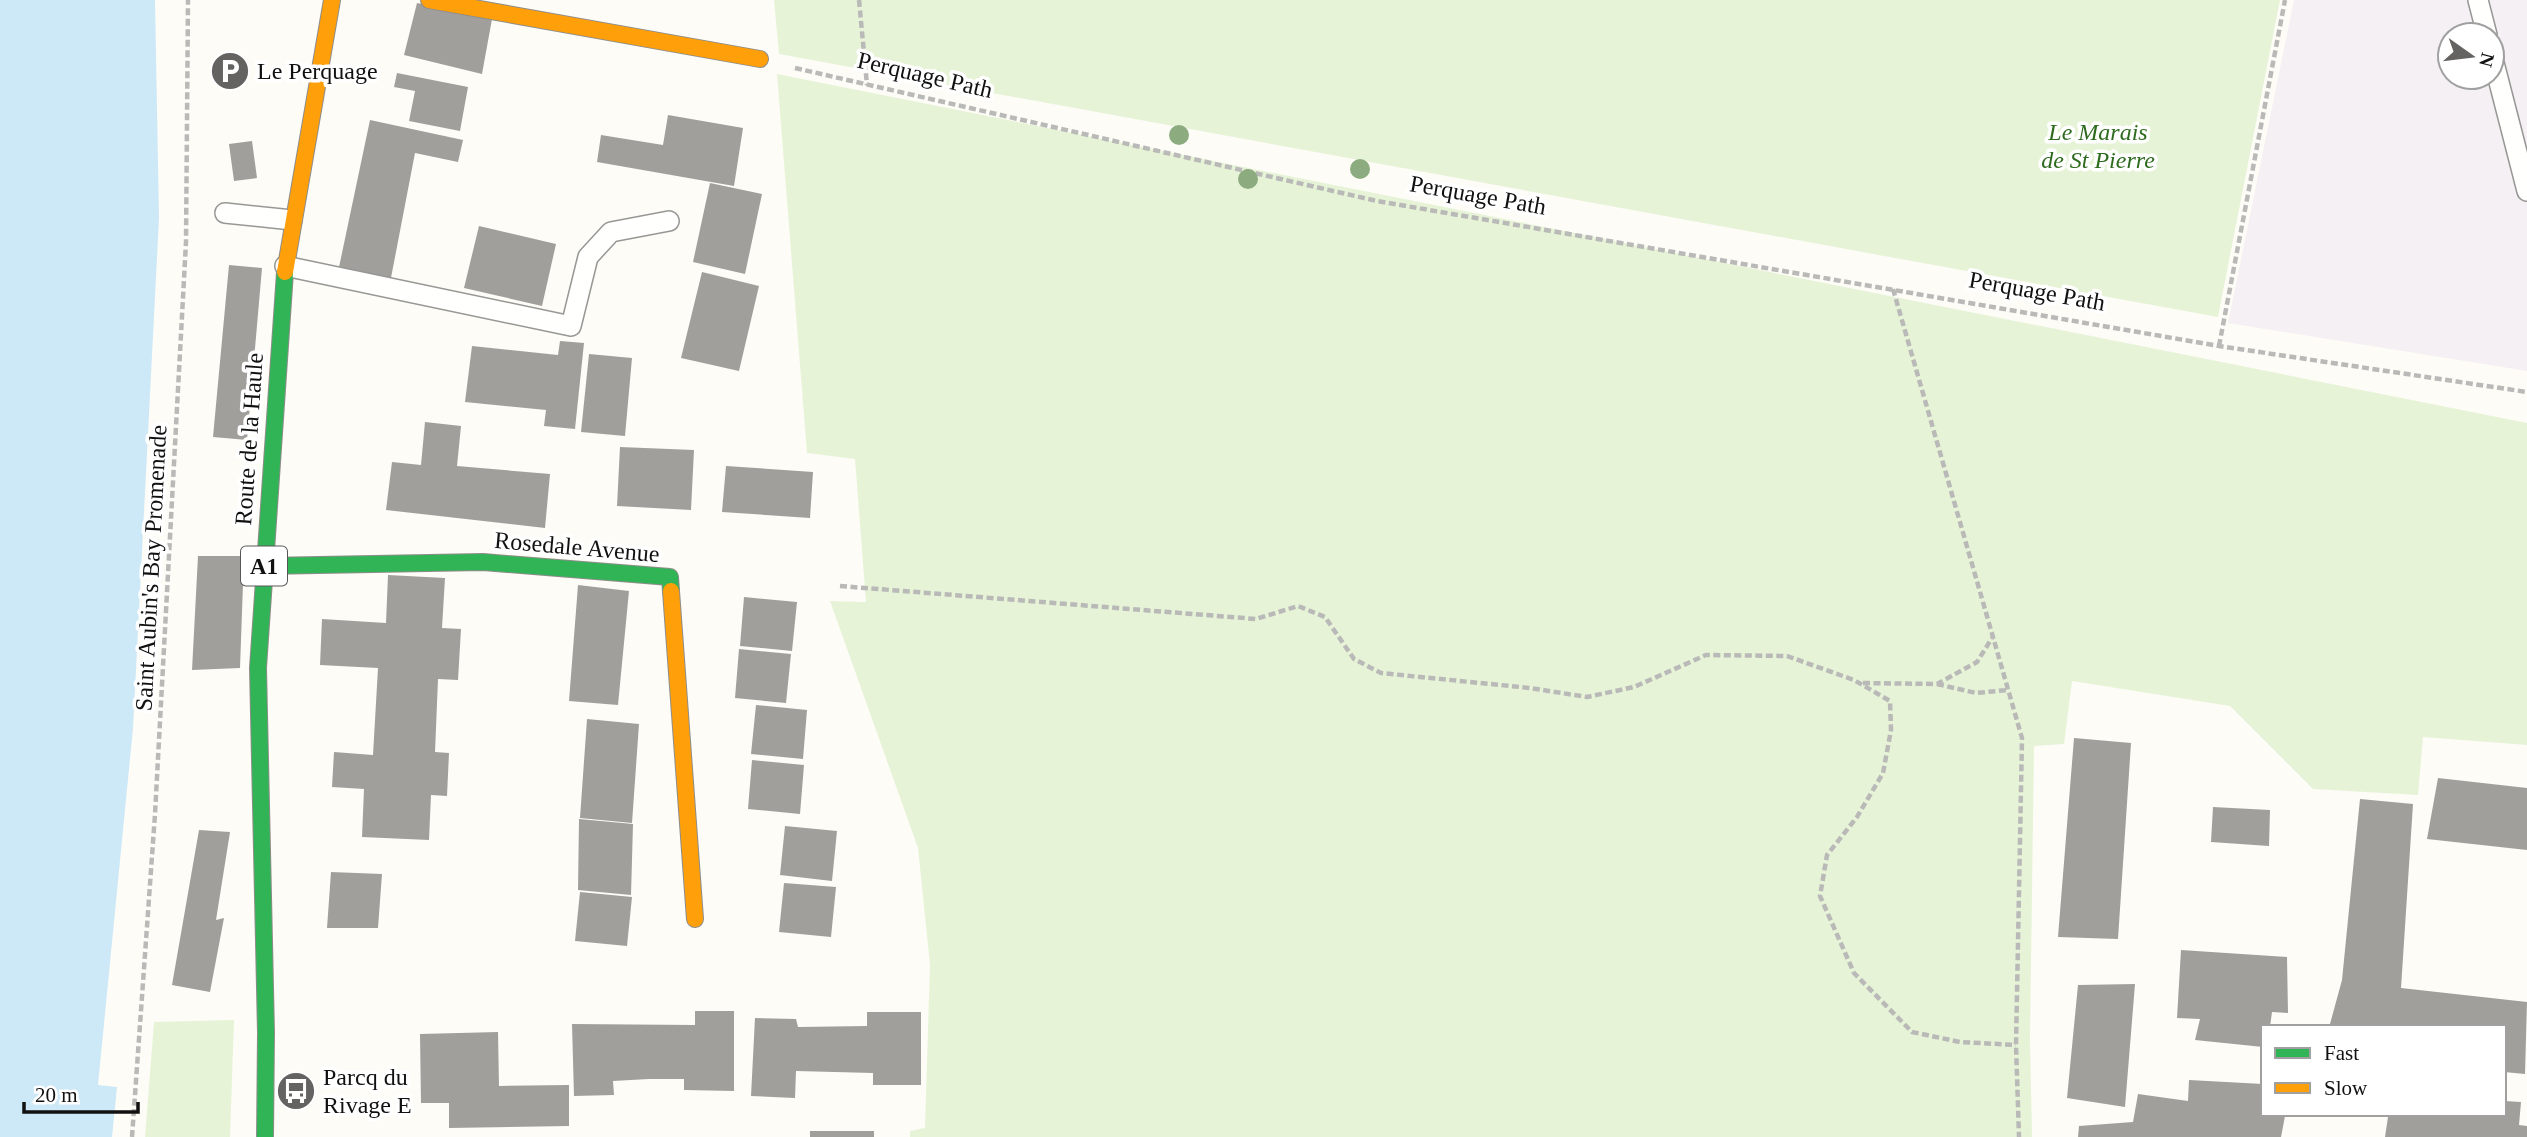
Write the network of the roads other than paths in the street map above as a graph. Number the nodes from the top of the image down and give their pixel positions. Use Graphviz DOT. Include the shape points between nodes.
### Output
graph roads {
  1 [pos="332,0"];
  2 [pos="429,0"];
  3 [pos="2478,0"];
  4 [pos="2483,21"];
  5 [pos="760,59"];
  6 [pos="2501,91"];
  7 [pos="2527,191"];
  8 [pos="225,213"];
  9 [pos="292,220"];
  10 [pos="669,221"];
  11 [pos="285,266"];
  12 [pos="264,566"];
  13 [pos="695,919"];
  14 [pos="265,1137"];
  1 -- 9 [label="main road, Route de la Haule / A1"];
  2 -- 5 [label="main road"];
  3 -- 4 [label="lane"];
  6 -- 7 [label="lane"];
  8 -- 9 [label="lane"];
  9 -- 11 [label="main road, Route de la Haule / A1"];
  10 -- 11 [label="lane" via="611,232 588,257 571,326"];
  11 -- 12 [label="main road, Route de la Haule / A1"];
  12 -- 13 [label="main road, Rosedale Avenue" via="483,562 670,577"];
  12 -- 14 [label="main road, Route de la Haule / A1" via="258,668"];
}
